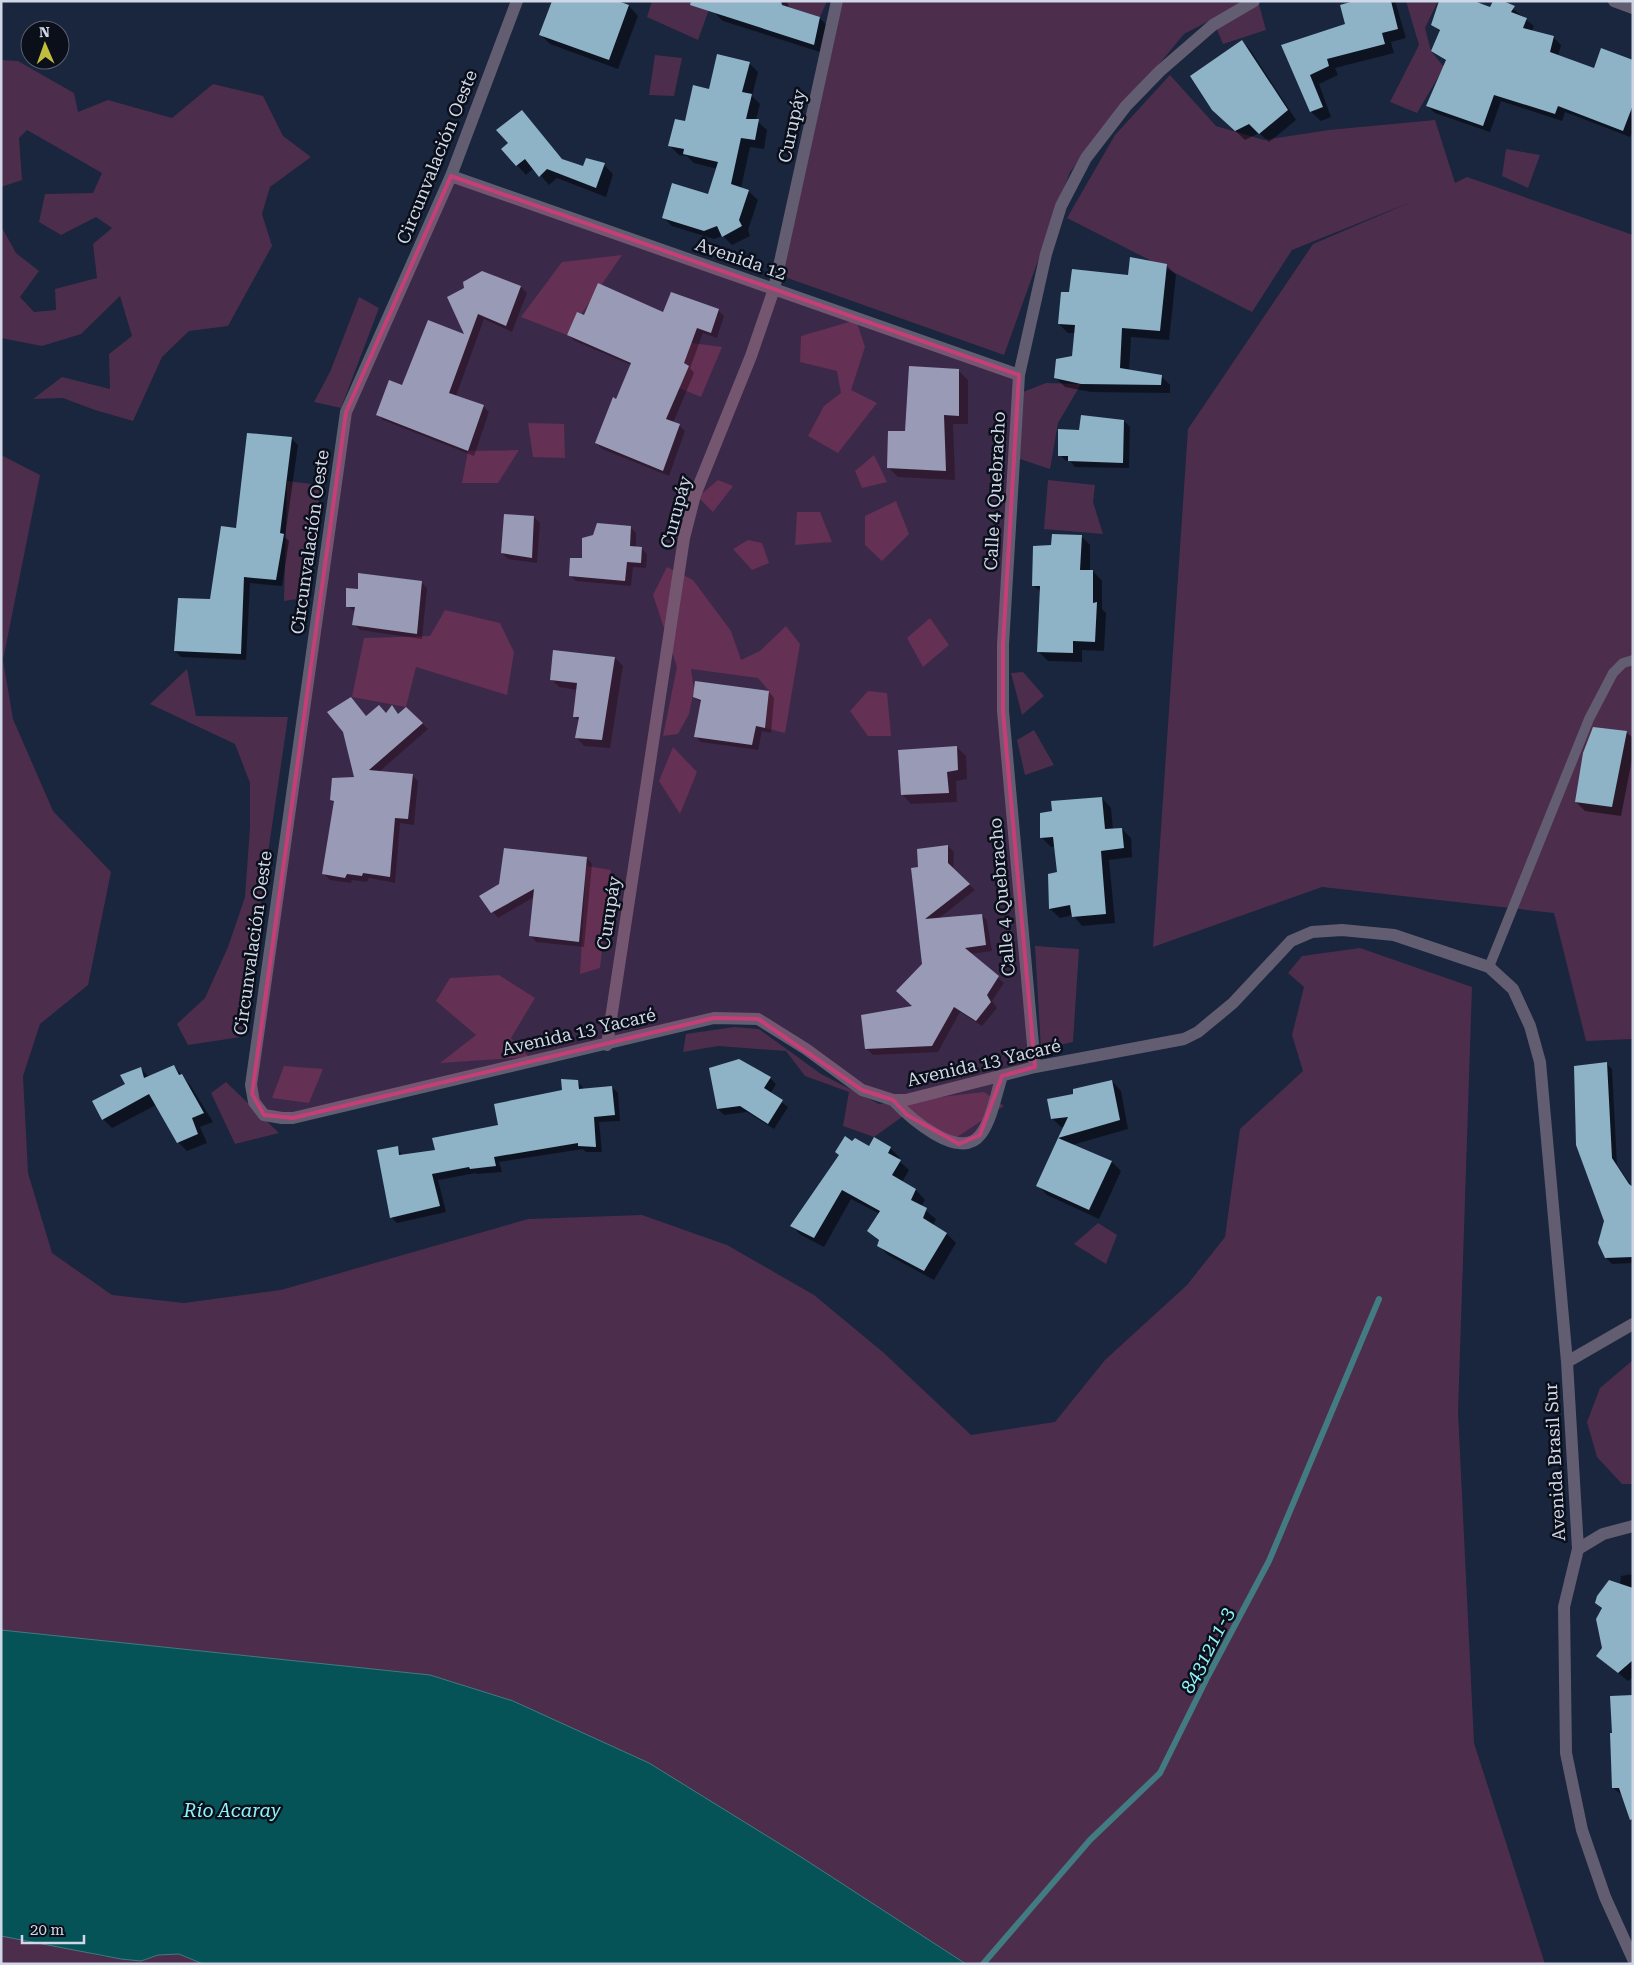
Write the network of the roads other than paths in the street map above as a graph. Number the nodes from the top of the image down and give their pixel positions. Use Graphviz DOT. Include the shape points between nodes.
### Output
graph roads {
  1 [pos="516,1"];
  2 [pos="837,1"];
  3 [pos="1254,1"];
  4 [pos="1614,1"];
  5 [pos="1633,8"];
  6 [pos="451,176"];
  7 [pos="774,290"];
  8 [pos="1019,375"];
  9 [pos="1633,660"];
  10 [pos="1489,967"];
  11 [pos="606,1045"];
  12 [pos="1035,1067"];
  13 [pos="1002,1076"];
  14 [pos="893,1100"];
  15 [pos="264,1115"];
  16 [pos="1633,1324"];
  17 [pos="1567,1362"];
  18 [pos="1633,1526"];
  19 [pos="1578,1549"];
  20 [pos="1633,1959"];
  1 -- 6 [label="street, Circunvalación Oeste"];
  2 -- 7 [label="street, Curupa´y"];
  3 -- 8 [label="street, Calle 4 Quebracho" via="1213,25 1160,71 1126,106 1086,158 1061,206 1046,254"];
  4 -- 5 [label="street"];
  6 -- 7 [label="street, Avenida 12"];
  6 -- 15 [label="street, Circunvalación Oeste" via="346,412 251,1085 254,1102"];
  7 -- 8 [label="street, Avenida 12"];
  7 -- 11 [label="street, Curupa´y" via="695,495 684,538"];
  8 -- 12 [label="street, Calle 4 Quebracho" via="1003,645 1004,711"];
  9 -- 10 [label="lane" via="1623,663 1613,673 1588,719"];
  10 -- 12 [label="street, Avenida 13 Yacaré" via="1394,935 1342,930 1312,932 1291,941 1233,1003 1184,1040"];
  10 -- 17 [label="street, Avenida Brasil Sur" via="1513,989 1530,1026 1540,1062"];
  11 -- 14 [label="street, Avenida 13 Yacaré" via="714,1018 758,1019 862,1090"];
  11 -- 15 [label="street, Avenida 13 Yacaré" via="293,1118"];
  12 -- 13 [label="street, Avenida 13 Yacaré"];
  13 -- 14 [label="street, Avenida 13 Yacaré" via="906,1100"];
  13 -- 14 [label="street" via="986,1126 975,1140 967,1143 945,1139 907,1115"];
  16 -- 17 [label="street"];
  17 -- 19 [label="street, Avenida Brasil Sur"];
  18 -- 19 [label="street" via="1603,1534"];
  19 -- 20 [label="street, Avenida Brasil Sur" via="1564,1607 1566,1753 1582,1830 1605,1897"];
}
